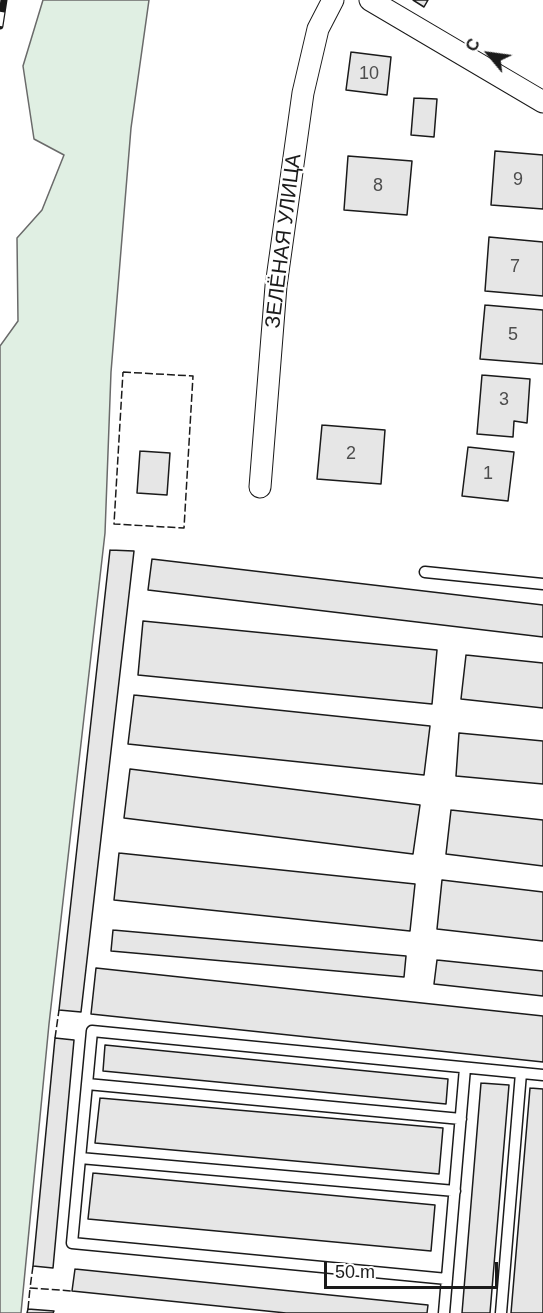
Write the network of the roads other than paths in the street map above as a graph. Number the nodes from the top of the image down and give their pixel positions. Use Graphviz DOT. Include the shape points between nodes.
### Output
graph roads {
  1 [pos="333,0"];
  2 [pos="370,0"];
  3 [pos="543,102"];
  4 [pos="260,487"];
  5 [pos="424,572"];
  6 [pos="543,584"];
  7 [pos="465,1068"];
  8 [pos="521,1073"];
  9 [pos="543,1075"];
  10 [pos="87,1084"];
  11 [pos="461,1119"];
  12 [pos="80,1158"];
  13 [pos="455,1191"];
  14 [pos="447,1279"];
  15 [pos="444,1313"];
  16 [pos="501,1313"];
  1 -- 4 [label="street, ЗЕЛЁНАЯ УЛИЦА" via="318,29 303,93 276,286"];
  2 -- 3 [label="street"];
  5 -- 6 [label="lane"];
  7 -- 8 [label="lane"];
  7 -- 10 [label="lane" via="92,1031"];
  7 -- 11 [label="lane"];
  8 -- 9 [label="lane"];
  8 -- 16 [label="lane"];
  10 -- 11 [label="lane"];
  10 -- 12 [label="lane"];
  11 -- 13 [label="lane"];
  12 -- 13 [label="lane"];
  12 -- 14 [label="lane" via="72,1243"];
  13 -- 14 [label="lane"];
  14 -- 15 [label="lane"];
}
